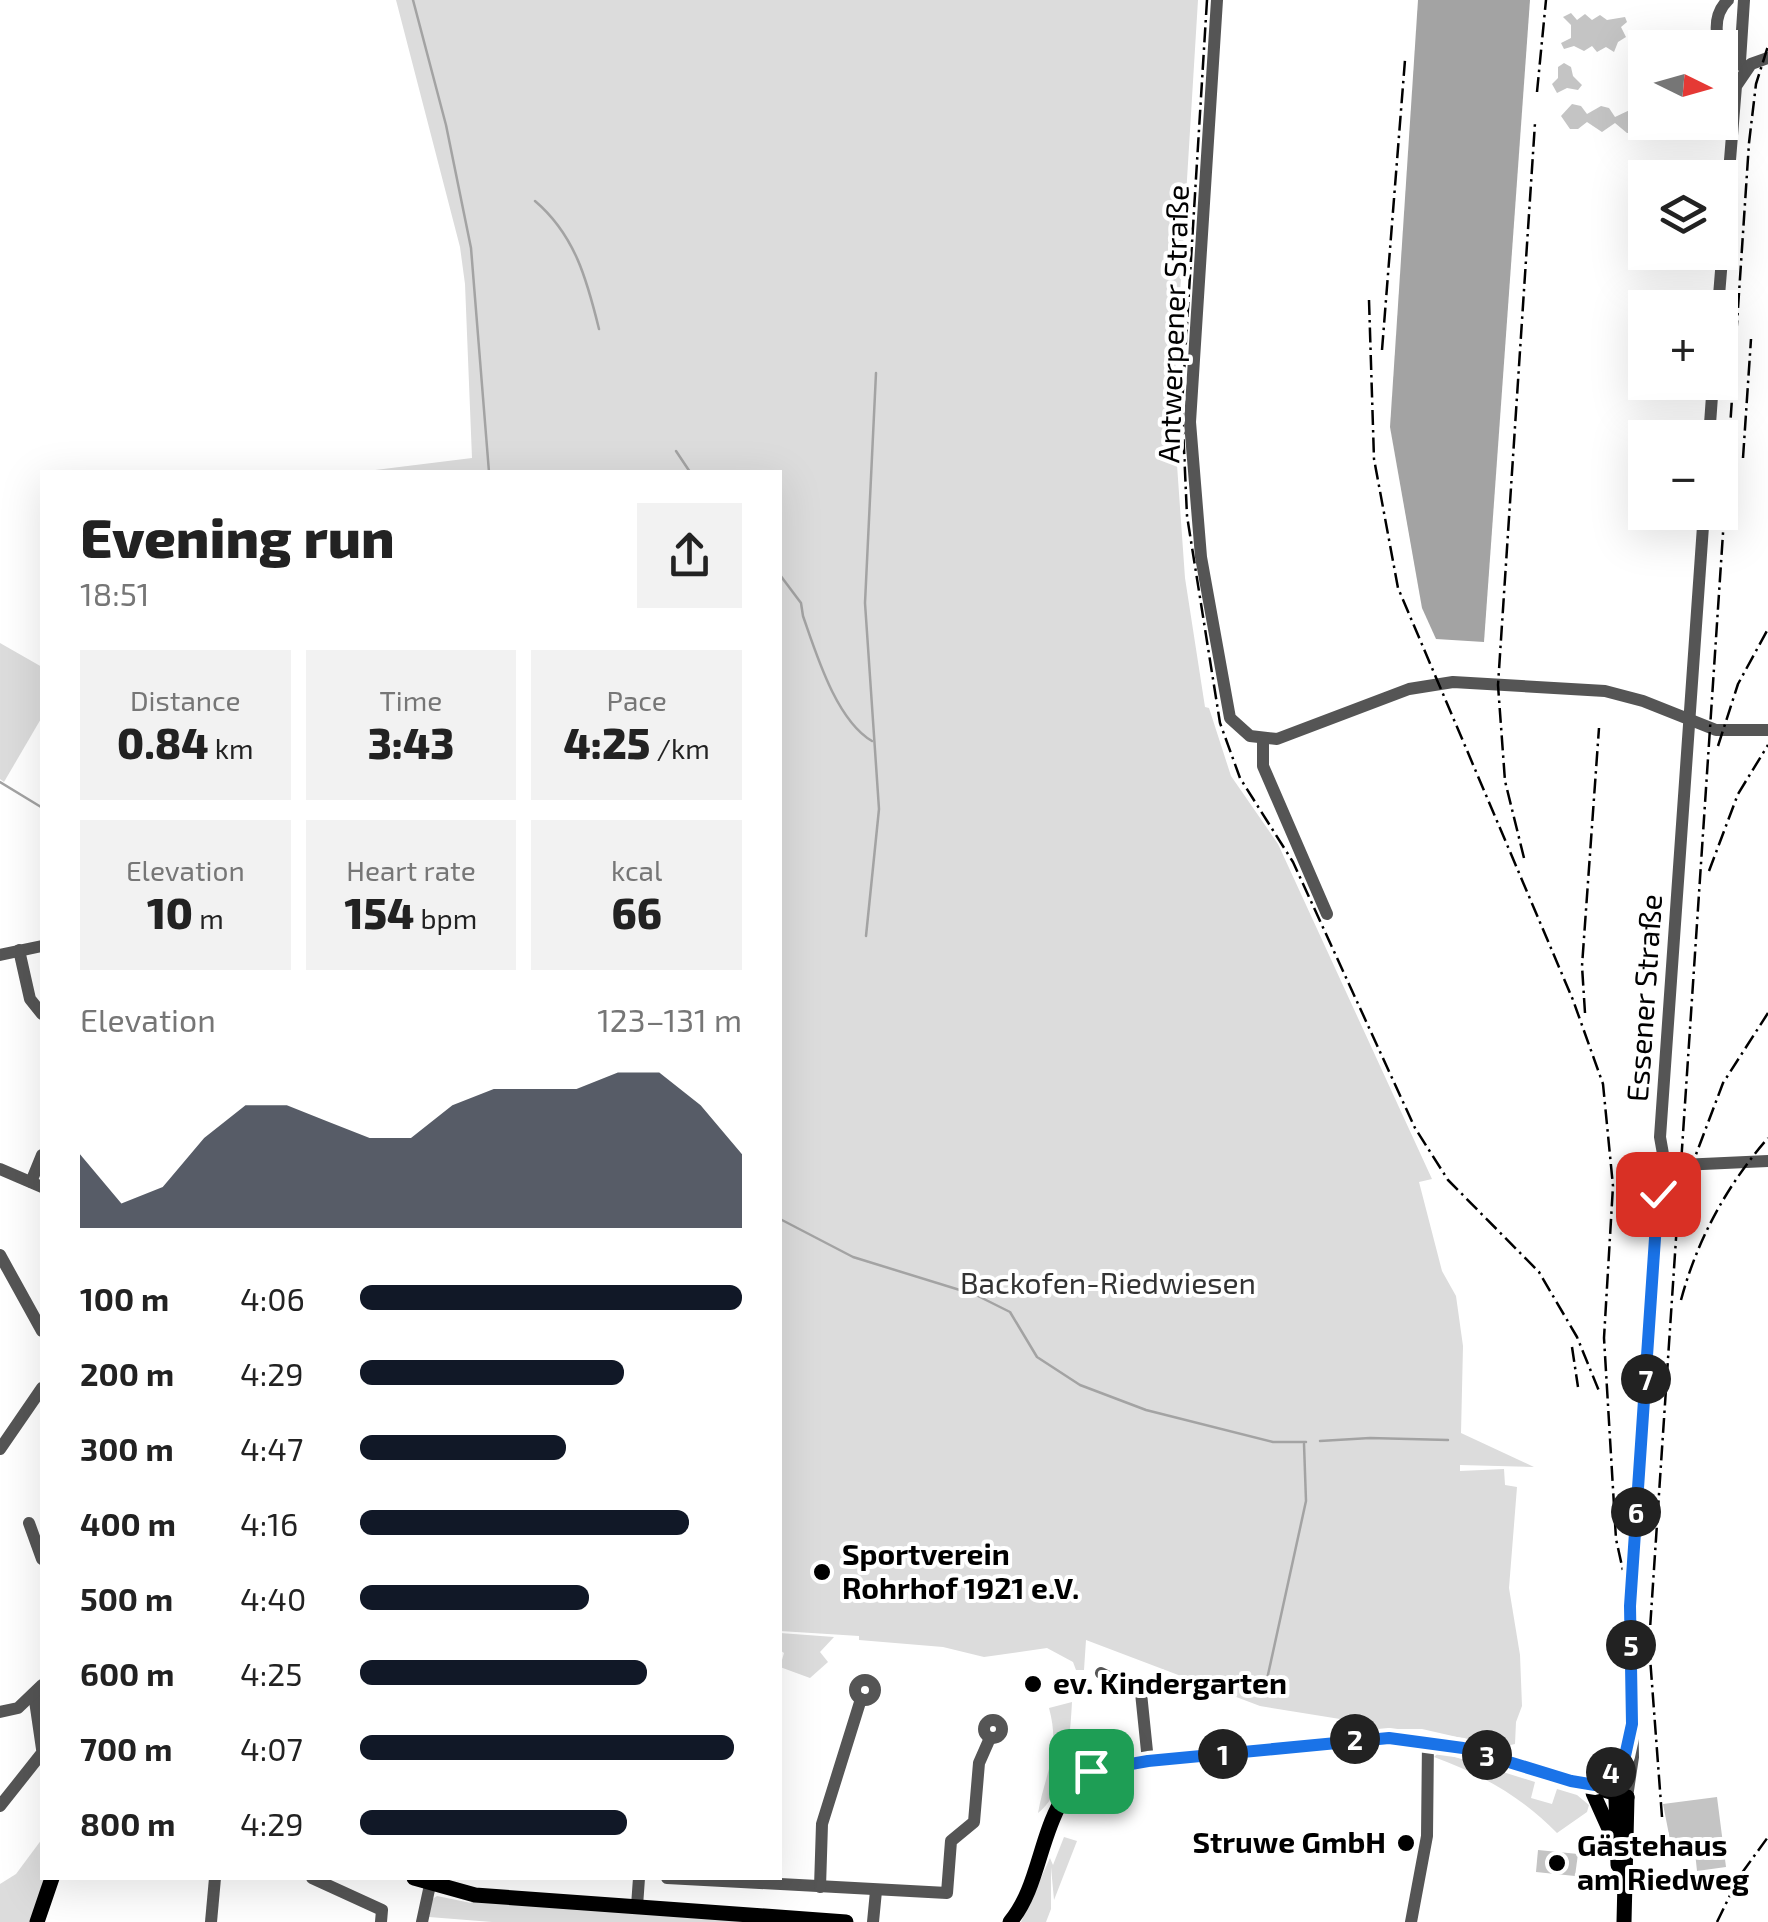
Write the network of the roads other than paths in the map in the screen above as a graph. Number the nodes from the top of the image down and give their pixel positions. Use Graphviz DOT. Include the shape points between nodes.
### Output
graph roads {
  1 [pos="1217,0"];
  2 [pos="1728,0"];
  3 [pos="1744,0"];
  4 [pos="1717,13"];
  5 [pos="1743,17"];
  6 [pos="1717,30"];
  7 [pos="1768,58"];
  8 [pos="1745,70"];
  9 [pos="1738,82"];
  10 [pos="1732,140"];
  11 [pos="1719,290"];
  12 [pos="1703,530"];
  13 [pos="1690,721"];
  14 [pos="1710,728"];
  15 [pos="1768,730"];
  16 [pos="1263,740"];
  17 [pos="1688,751"];
  18 [pos="1326,914"];
  19 [pos="40,946"];
  20 [pos="19,950"];
  21 [pos="0,954"];
  22 [pos="40,1012"];
  23 [pos="1768,1161"];
  24 [pos="0,1168"];
  25 [pos="1666,1172"];
  26 [pos="37,1185"];
  27 [pos="0,1255"];
  28 [pos="15,1282"];
  29 [pos="0,1291"];
  30 [pos="40,1327"];
  31 [pos="40,1391"];
  32 [pos="0,1449"];
  33 [pos="30,1523"];
  34 [pos="40,1553"];
  35 [pos="1101,1672"];
  36 [pos="38,1690"];
  37 [pos="861,1699"];
  38 [pos="0,1712"];
  39 [pos="40,1720"];
  40 [pos="1632,1724"];
  41 [pos="990,1738"];
  42 [pos="1428,1740"];
  43 [pos="40,1754"];
  44 [pos="1625,1756"];
  45 [pos="1148,1761"];
  46 [pos="1594,1789"];
  47 [pos="1620,1796"];
  48 [pos="0,1806"];
  49 [pos="1615,1843"];
  50 [pos="51,1880"];
  51 [pos="215,1880"];
  52 [pos="316,1880"];
  53 [pos="419,1880"];
  54 [pos="639,1880"];
  55 [pos="719,1880"];
  56 [pos="430,1884"];
  57 [pos="456,1884"];
  58 [pos="820,1887"];
  59 [pos="876,1891"];
  60 [pos="1623,1894"];
  61 [pos="637,1906"];
  62 [pos="39,1914"];
  63 [pos="211,1922"];
  64 [pos="381,1922"];
  65 [pos="422,1922"];
  66 [pos="846,1922"];
  67 [pos="874,1922"];
  68 [pos="1010,1922"];
  69 [pos="1410,1922"];
  70 [pos="1624,1922"];
  1 -- 16 [label="street, Antwerpener Straße" via="1190,422 1194,487 1224,702 1237,727"];
  2 -- 4 [label="street"];
  3 -- 5 [label="street"];
  4 -- 5 [label="street" via="1727,9"];
  4 -- 6 [label="street"];
  5 -- 8 [label="street"];
  7 -- 8 [label="street"];
  8 -- 9 [label="street"];
  10 -- 11 [label="street"];
  12 -- 13 [label="street, Essener Straße"];
  13 -- 14 [label="street"];
  13 -- 16 [label="street" via="1605,691 1442,682"];
  13 -- 17 [label="street, Essener Straße"];
  14 -- 15 [label="street"];
  14 -- 17 [label="street"];
  16 -- 18 [label="street" via="1263,766"];
  17 -- 25 [label="street, Essener Straße" via="1660,1137"];
  19 -- 20 [label="street"];
  20 -- 21 [label="street"];
  20 -- 22 [label="street" via="30,999"];
  23 -- 25 [label="street" via="1681,1165"];
  24 -- 26 [label="street"];
  25 -- 40 [label="street, Essener Straße" via="1658,1184 1630,1606"];
  27 -- 28 [label="street"];
  28 -- 29 [label="street"];
  28 -- 30 [label="street"];
  31 -- 32 [label="street"];
  33 -- 34 [label="street"];
  35 -- 45 [label="street" via="1141,1693"];
  36 -- 38 [label="street" via="18,1708"];
  36 -- 39 [label="street"];
  37 -- 58 [label="street" via="822,1824"];
  40 -- 44 [label="street, Essener Straße"];
  40 -- 47 [label="street, Essener Straße"];
  41 -- 59 [label="street" via="979,1763 974,1822 951,1841 947,1893"];
  42 -- 45 [label="main road" via="1361,1738"];
  42 -- 46 [label="main road"];
  42 -- 69 [label="street" via="1426,1836"];
  43 -- 48 [label="street"];
  44 -- 46 [label="main road"];
  44 -- 47 [label="street, Essener Straße"];
  45 -- 68 [label="main road" via="1102,1767 1071,1785"];
  46 -- 47 [label="main road"];
  46 -- 49 [label="main road"];
  47 -- 49 [label="main road"];
  47 -- 60 [label="main road"];
  49 -- 60 [label="main road"];
  50 -- 62 [label="main road"];
  51 -- 63 [label="street"];
  52 -- 64 [label="street" via="382,1910"];
  53 -- 56 [label="main road"];
  54 -- 61 [label="street"];
  55 -- 58 [label="street"];
  56 -- 57 [label="main road"];
  56 -- 65 [label="street"];
  57 -- 61 [label="main road"];
  58 -- 59 [label="street"];
  59 -- 67 [label="street"];
  60 -- 70 [label="main road"];
  61 -- 66 [label="main road"];
}
